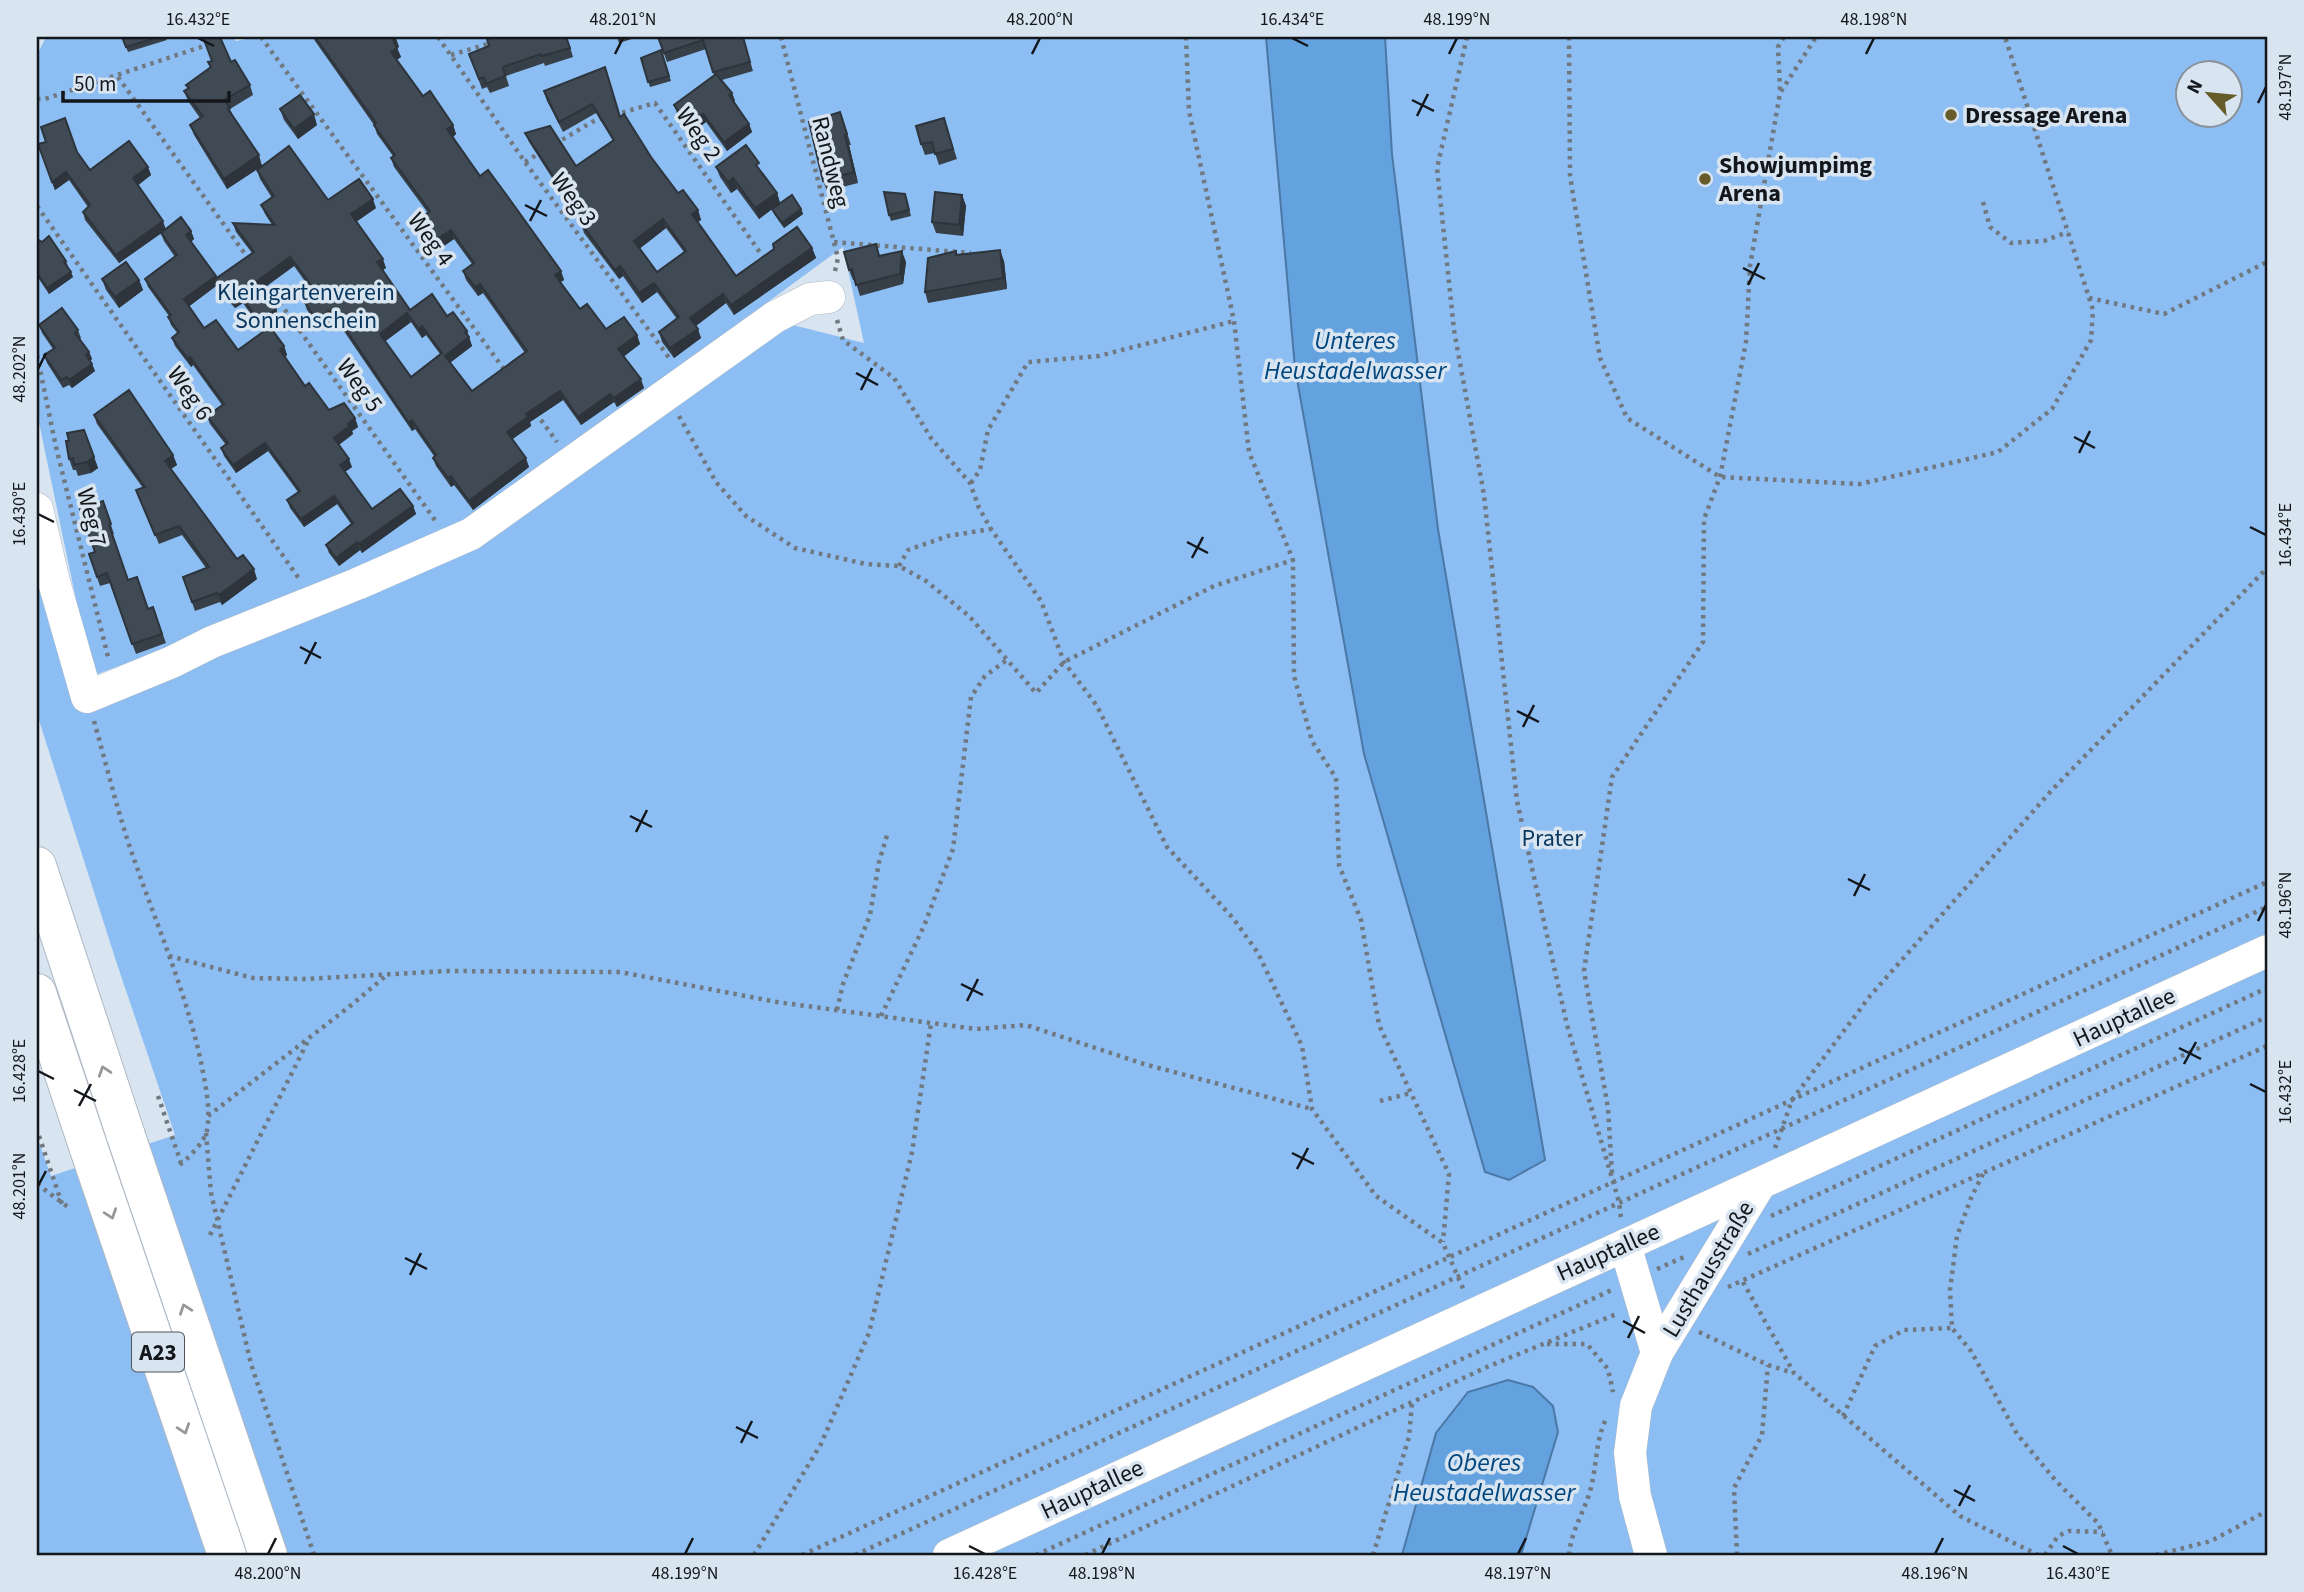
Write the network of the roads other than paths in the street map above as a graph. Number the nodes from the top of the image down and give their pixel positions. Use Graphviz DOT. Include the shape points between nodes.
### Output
graph roads {
  1 [pos="829,297"];
  2 [pos="37,509"];
  3 [pos="37,866"];
  4 [pos="2267,951"];
  5 [pos="37,993"];
  6 [pos="1760,1184"];
  7 [pos="1625,1245"];
  8 [pos="1657,1353"];
  9 [pos="227,1555"];
  10 [pos="268,1555"];
  11 [pos="949,1555"];
  12 [pos="1651,1555"];
  1 -- 2 [label="street" via="810,299 775,317 471,534 98,692 54,582"];
  10 -- 3 [label="highway, A23, one-way, bridge"];
  4 -- 6 [label="street, Hauptallee"];
  5 -- 9 [label="highway, A23, one-way, bridge"];
  6 -- 7 [label="street, Hauptallee"];
  6 -- 8 [label="street, Lusthausstraße"];
  7 -- 8 [label="street, Lusthausstraße"];
  7 -- 11 [label="street, Hauptallee"];
  8 -- 12 [label="street, Lusthausstraße" via="1636,1406 1630,1453 1635,1496"];
}
